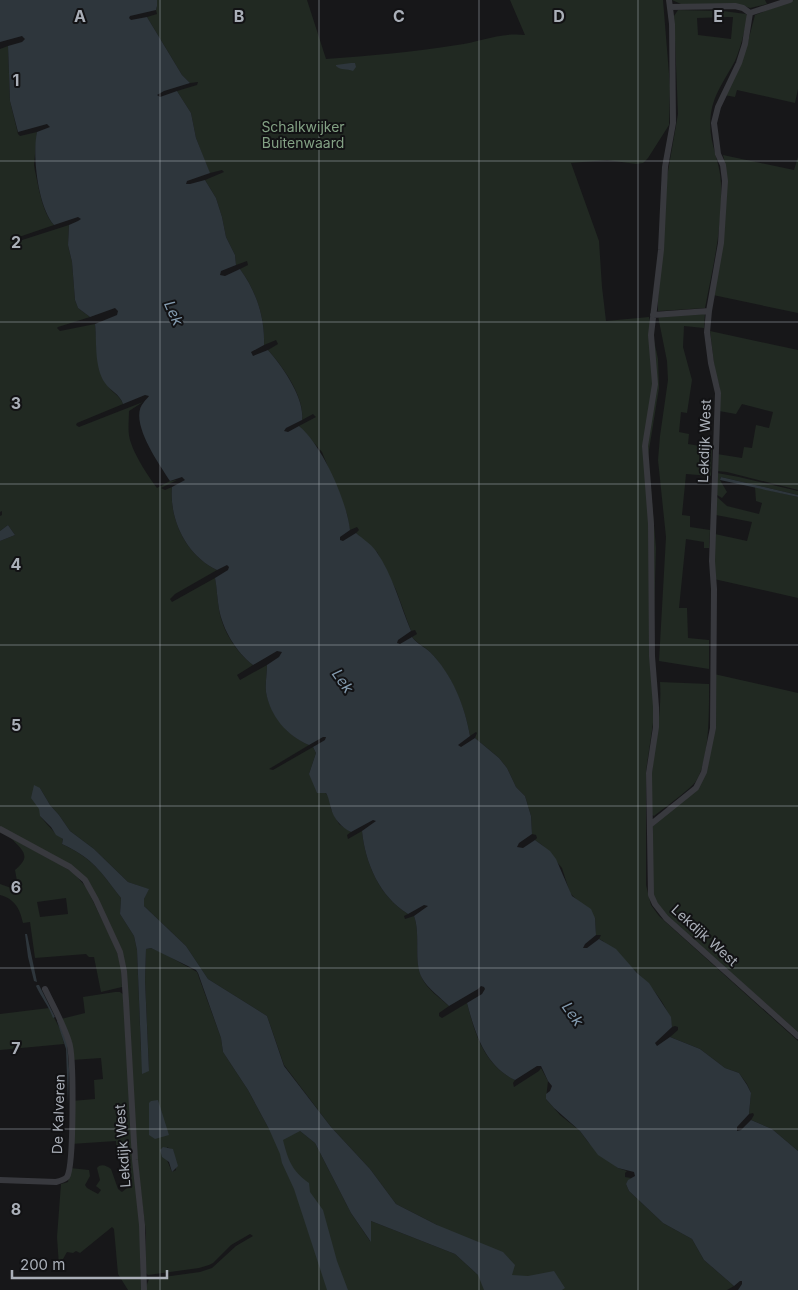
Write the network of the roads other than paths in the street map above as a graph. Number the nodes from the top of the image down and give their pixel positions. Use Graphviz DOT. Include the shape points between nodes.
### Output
graph roads {
  1 [pos="790,0"];
  2 [pos="669,3"];
  3 [pos="750,13"];
  4 [pos="709,311"];
  5 [pos="653,315"];
  6 [pos="650,825"];
  7 [pos="0,829"];
  8 [pos="45,989"];
  9 [pos="798,1036"];
  10 [pos="0,1180"];
  11 [pos="144,1290"];
  1 -- 3 [label="street"];
  2 -- 3 [label="street" via="734,6"];
  2 -- 5 [label="street, Lekdijk West" via="673,123 664,167 661,250"];
  3 -- 4 [label="street, Lekdijk West" via="739,63 720,100 714,123 724,173 724,203 721,244"];
  4 -- 5 [label="street"];
  4 -- 6 [label="street, Lekdijk West" via="707,332 718,393 712,562 713,728 701,780 696,788"];
  5 -- 6 [label="street, Lekdijk West" via="655,384 645,446 651,524 652,656 656,707 649,773"];
  6 -- 9 [label="street, Lekdijk West" via="651,895 658,909"];
  7 -- 11 [label="street, Lekdijk West" via="70,867 85,880 120,952 124,971"];
  8 -- 10 [label="street, De Kalveren" via="70,1043 71,1134 67,1177 56,1182"];
}
